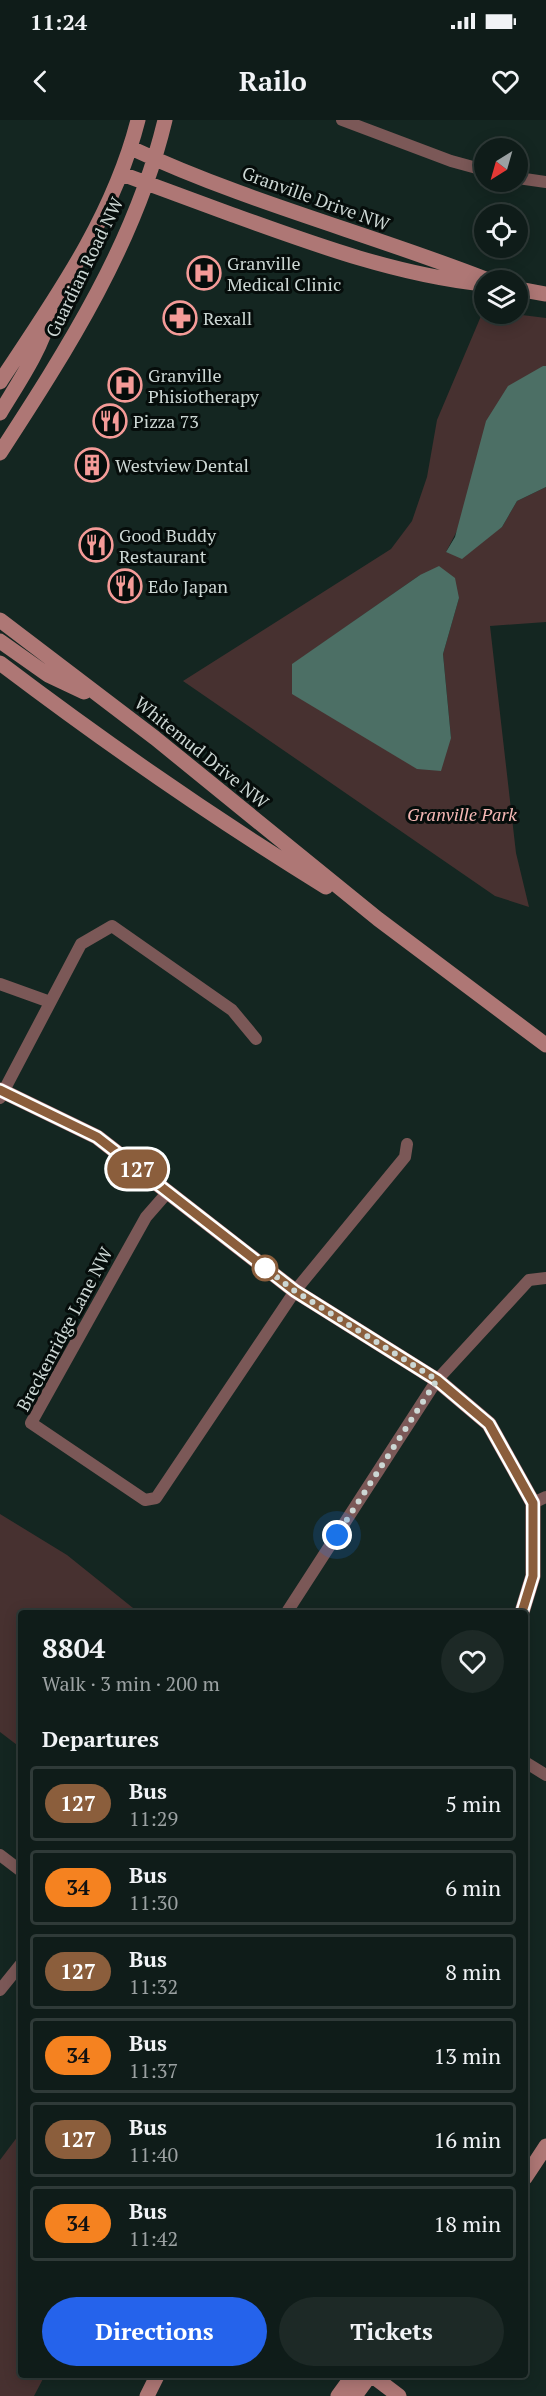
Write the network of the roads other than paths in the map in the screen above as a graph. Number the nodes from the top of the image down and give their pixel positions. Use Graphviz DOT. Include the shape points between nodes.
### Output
graph roads {
  1 [pos="138,120"];
  2 [pos="165,120"];
  3 [pos="342,120"];
  4 [pos="131,148"];
  5 [pos="153,158"];
  6 [pos="474,167"];
  7 [pos="122,174"];
  8 [pos="528,179"];
  9 [pos="546,182"];
  10 [pos="145,183"];
  11 [pos="474,274"];
  12 [pos="474,283"];
  13 [pos="528,291"];
  14 [pos="546,294"];
  15 [pos="54,301"];
  16 [pos="0,382"];
  17 [pos="0,413"];
  18 [pos="0,453"];
  19 [pos="0,609"];
  20 [pos="3,622"];
  21 [pos="0,641"];
  22 [pos="0,663"];
  23 [pos="114,707"];
  24 [pos="378,919"];
  25 [pos="0,984"];
  26 [pos="50,1002"];
  27 [pos="256,1039"];
  28 [pos="546,1045"];
  29 [pos="1,1093"];
  30 [pos="407,1144"];
  31 [pos="167,1193"];
  32 [pos="546,1278"];
  33 [pos="295,1291"];
  34 [pos="437,1380"];
  35 [pos="539,1500"];
  36 [pos="288,1610"];
  37 [pos="523,1610"];
  38 [pos="528,1764"];
  39 [pos="546,1775"];
  40 [pos="0,1855"];
  41 [pos="18,1869"];
  42 [pos="18,1968"];
  43 [pos="0,1990"];
  44 [pos="546,2138"];
  45 [pos="546,2146"];
  46 [pos="528,2158"];
  47 [pos="528,2173"];
  48 [pos="156,2378"];
  49 [pos="367,2378"];
  50 [pos="375,2378"];
  51 [pos="352,2390"];
  52 [pos="147,2396"];
  53 [pos="399,2396"];
  1 -- 4 [label="main road, Guardian Road NW"];
  2 -- 5 [label="main road, Guardian Road NW"];
  3 -- 6 [label="street"];
  4 -- 5 [label="main road, Granville Drive NW"];
  4 -- 7 [label="main road, Guardian Road NW"];
  5 -- 10 [label="main road, Guardian Road NW"];
  5 -- 11 [label="main road, Granville Drive NW"];
  7 -- 10 [label="main road"];
  7 -- 15 [label="main road, Guardian Road NW" via="87,247"];
  8 -- 9 [label="street"];
  10 -- 12 [label="main road" via="320,245 439,278"];
  10 -- 18 [label="main road, Guardian Road NW" via="98,293"];
  13 -- 14 [label="main road"];
  15 -- 16 [label="main road, Guardian Road NW"];
  15 -- 17 [label="main road" via="35,356"];
  19 -- 20 [label="main road"];
  20 -- 23 [label="main road, Whitemud Drive NW"];
  21 -- 23 [label="main road" via="48,675"];
  22 -- 24 [label="main road, Whitemud Drive NW" via="133,762"];
  23 -- 24 [label="main road, Whitemud Drive NW"];
  24 -- 28 [label="main road, Whitemud Drive NW"];
  25 -- 26 [label="street"];
  26 -- 27 [label="street" via="81,944 112,927 231,1010"];
  26 -- 29 [label="street"];
  29 -- 31 [label="main road" via="97,1137"];
  30 -- 33 [label="street" via="405,1157"];
  31 -- 33 [label="main road"];
  31 -- 33 [label="street, Breckenridge Lane NW" via="146,1216 31,1423 145,1500 156,1498"];
  32 -- 34 [label="street" via="529,1280"];
  33 -- 34 [label="main road"];
  34 -- 35 [label="main road" via="489,1424"];
  34 -- 36 [label="street"];
  35 -- 37 [label="main road" via="533,1576"];
  38 -- 39 [label="street"];
  40 -- 41 [label="street"];
  42 -- 43 [label="street"];
  44 -- 46 [label="main road"];
  45 -- 47 [label="main road"];
  48 -- 52 [label="main road"];
  49 -- 51 [label="main road"];
  50 -- 53 [label="main road"];
}
